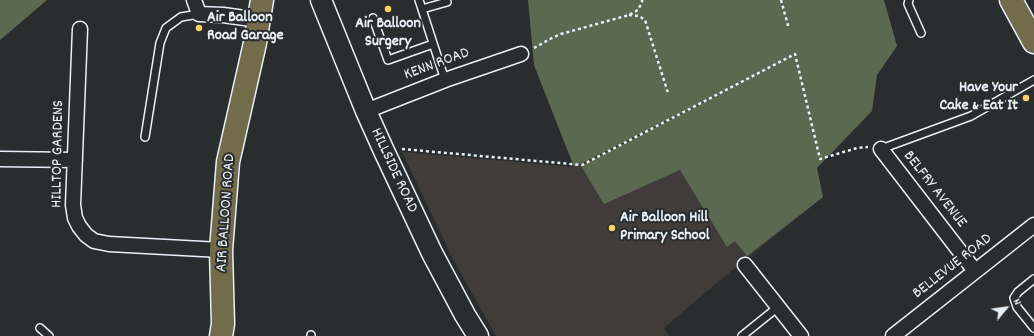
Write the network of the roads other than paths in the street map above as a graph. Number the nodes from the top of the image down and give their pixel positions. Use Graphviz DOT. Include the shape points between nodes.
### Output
graph roads {
  1 [pos="194,0"];
  2 [pos="321,0"];
  3 [pos="420,0"];
  4 [pos="909,0"];
  5 [pos="1011,0"];
  6 [pos="447,2"];
  7 [pos="422,9"];
  8 [pos="260,10"];
  9 [pos="199,14"];
  10 [pos="373,18"];
  11 [pos="80,29"];
  12 [pos="921,33"];
  13 [pos="1034,42"];
  14 [pos="434,44"];
  15 [pos="521,54"];
  16 [pos="445,80"];
  17 [pos="1034,80"];
  18 [pos="366,111"];
  19 [pos="146,137"];
  20 [pos="881,149"];
  21 [pos="0,159"];
  22 [pos="75,160"];
  23 [pos="1034,224"];
  24 [pos="222,250"];
  25 [pos="745,265"];
  26 [pos="975,271"];
  27 [pos="1034,279"];
  28 [pos="778,307"];
  29 [pos="40,328"];
  30 [pos="1034,328"];
  31 [pos="49,336"];
  32 [pos="221,336"];
  33 [pos="478,336"];
  34 [pos="742,336"];
  35 [pos="801,336"];
  36 [pos="893,336"];
  1 -- 9 [label="street"];
  2 -- 18 [label="street, HILLSIDE ROAD"];
  3 -- 7 [label="lane"];
  4 -- 12 [label="lane" via="908,4"];
  5 -- 13 [label="main road"];
  6 -- 7 [label="lane"];
  7 -- 14 [label="lane"];
  8 -- 9 [label="street, AIR BALLOON ROAD" via="223,15"];
  8 -- 24 [label="main road, AIR BALLOON ROAD" via="228,162"];
  9 -- 19 [label="lane" via="181,17 166,28 160,42"];
  10 -- 14 [label="lane" via="388,60"];
  11 -- 22 [label="street, HILLTOP GARDENS"];
  14 -- 16 [label="lane"];
  15 -- 16 [label="street, KENN ROAD"];
  16 -- 18 [label="street, KENN ROAD"];
  17 -- 20 [label="lane" via="971,116"];
  18 -- 33 [label="street, HILLSIDE ROAD" via="432,253"];
  20 -- 26 [label="street, BELFRY AVENUE"];
  21 -- 22 [label="street"];
  22 -- 24 [label="street, HILLTOP GARDENS" via="75,218 86,235 94,241"];
  23 -- 26 [label="street, BELLEVUE ROAD"];
  24 -- 32 [label="main road, AIR BALLOON ROAD"];
  25 -- 28 [label="street"];
  26 -- 36 [label="street, BELLEVUE ROAD"];
  27 -- 30 [label="lane" via="1014,298"];
  28 -- 34 [label="lane"];
  28 -- 35 [label="street"];
  29 -- 31 [label="lane"];
}
